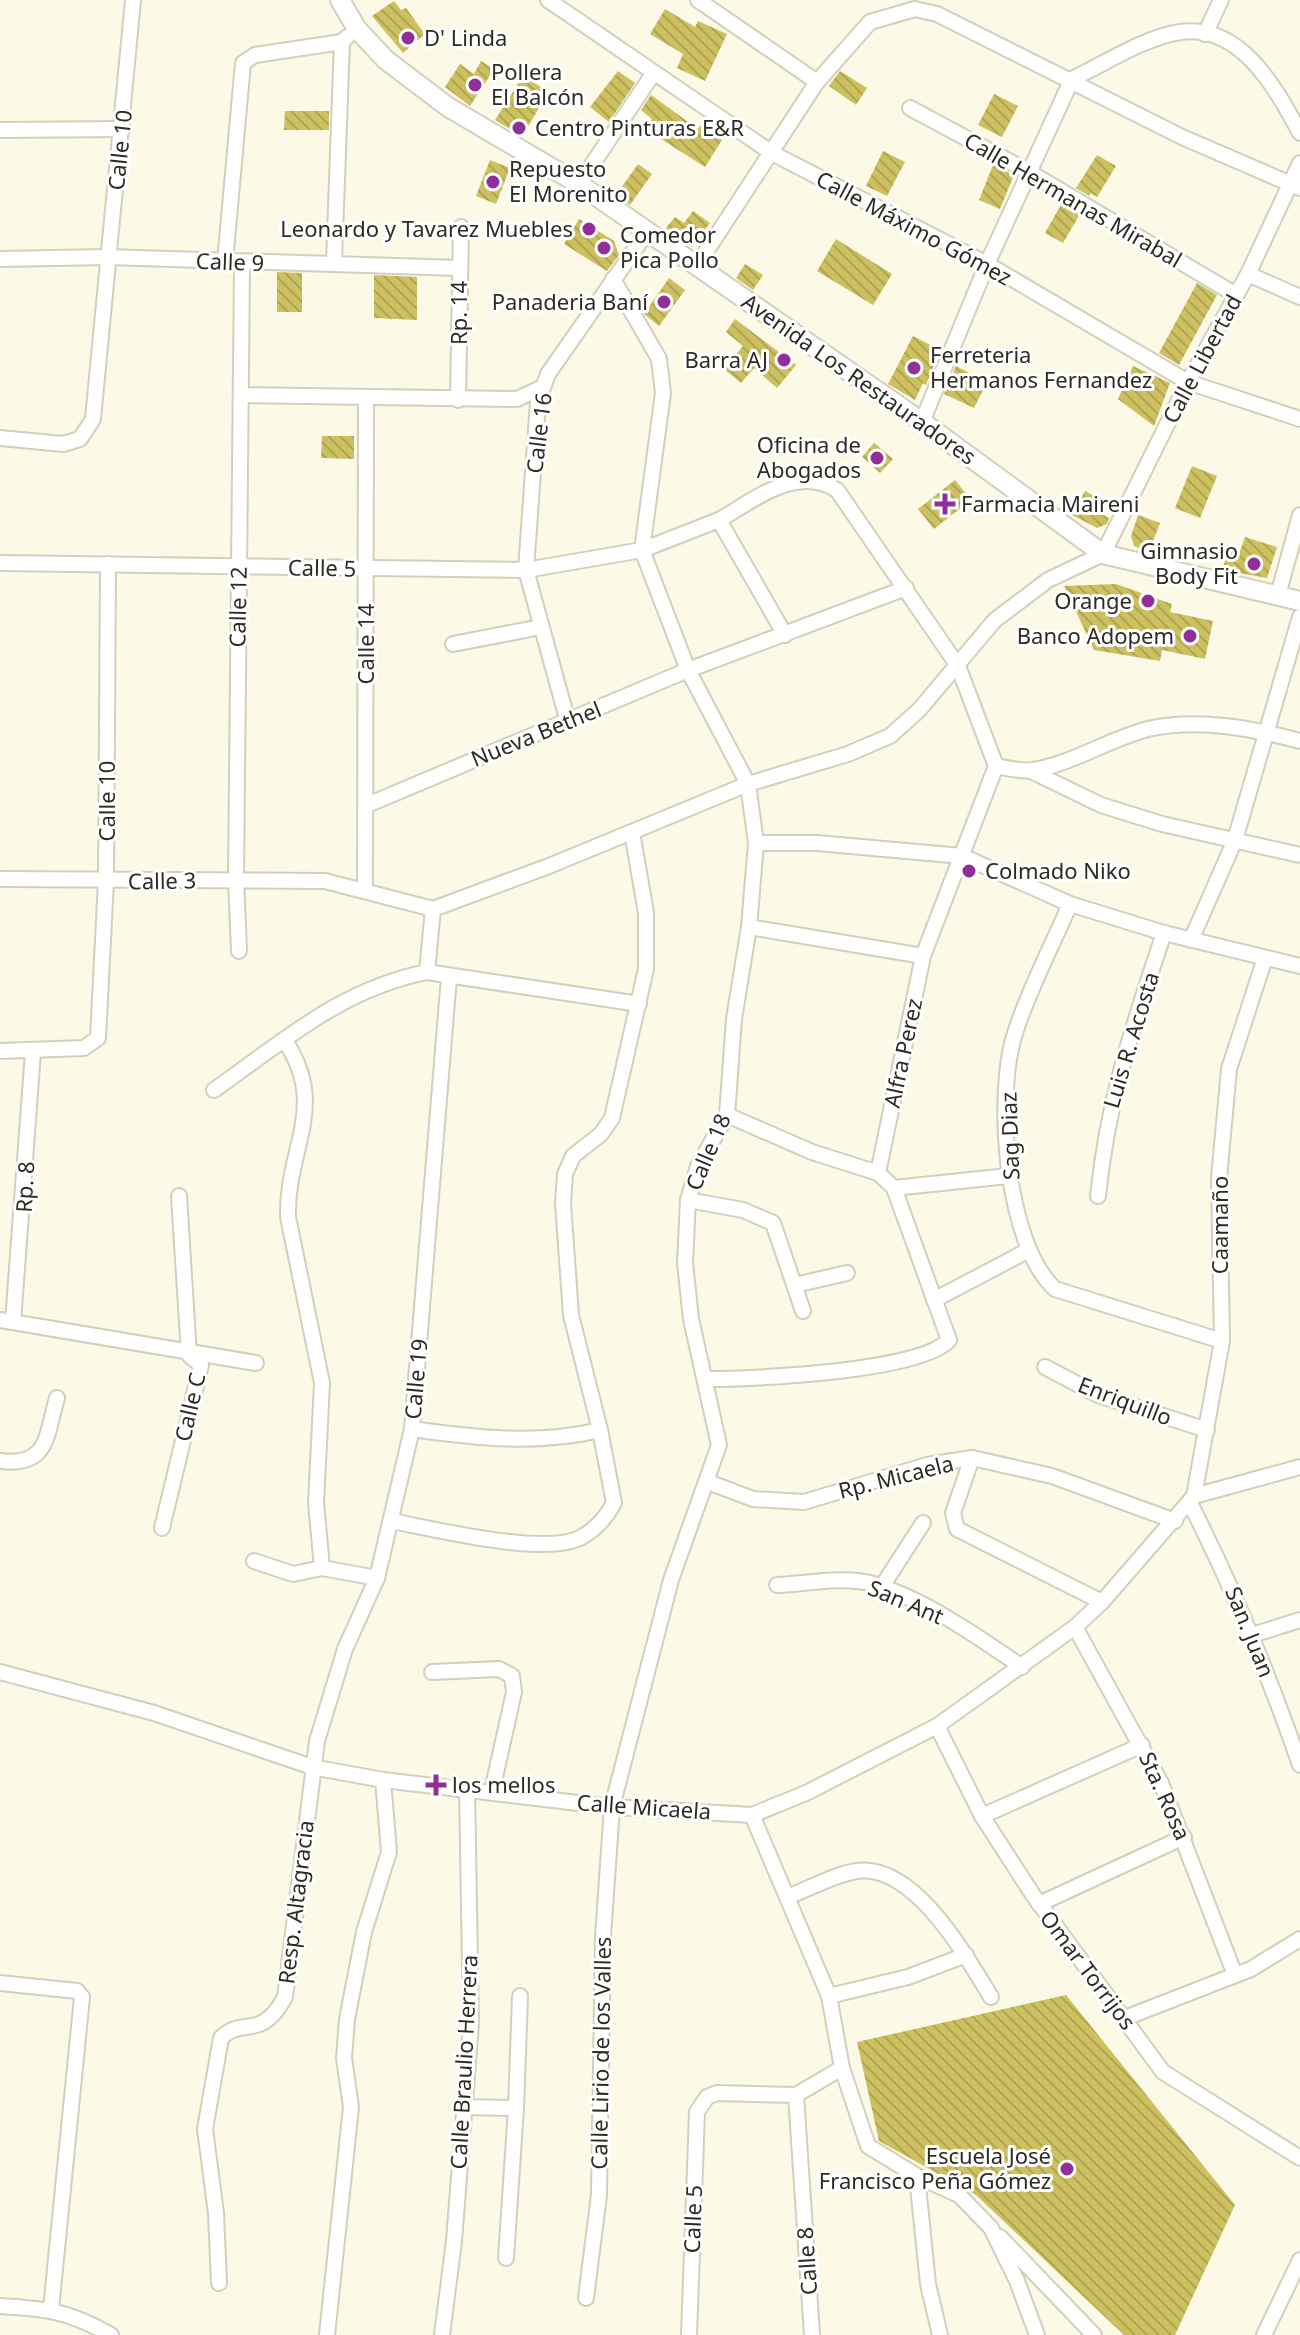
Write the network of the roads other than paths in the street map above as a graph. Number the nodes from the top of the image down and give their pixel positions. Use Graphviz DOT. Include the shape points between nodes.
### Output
graph roads {
  1 [pos="133,0"];
  2 [pos="340,0"];
  3 [pos="548,0"];
  4 [pos="698,0"];
  5 [pos="1221,0"];
  6 [pos="1205,34"];
  7 [pos="349,35"];
  8 [pos="653,74"];
  9 [pos="1072,79"];
  10 [pos="817,82"];
  11 [pos="910,108"];
  12 [pos="123,129"];
  13 [pos="0,130"];
  14 [pos="1300,133"];
  15 [pos="772,153"];
  16 [pos="1300,163"];
  17 [pos="1031,173"];
  18 [pos="579,184"];
  19 [pos="1294,186"];
  20 [pos="461,227"];
  21 [pos="647,232"];
  22 [pos="107,257"];
  23 [pos="0,259"];
  24 [pos="225,262"];
  25 [pos="334,262"];
  26 [pos="242,264"];
  27 [pos="987,264"];
  28 [pos="696,267"];
  29 [pos="459,268"];
  30 [pos="1248,274"];
  31 [pos="613,279"];
  32 [pos="1236,295"];
  33 [pos="1300,297"];
  34 [pos="1188,382"];
  35 [pos="543,387"];
  36 [pos="241,395"];
  37 [pos="366,397"];
  38 [pos="458,400"];
  39 [pos="1300,419"];
  40 [pos="922,422"];
  41 [pos="0,438"];
  42 [pos="1300,515"];
  43 [pos="719,520"];
  44 [pos="642,550"];
  45 [pos="1103,554"];
  46 [pos="0,563"];
  47 [pos="108,564"];
  48 [pos="239,567"];
  49 [pos="366,568"];
  50 [pos="526,570"];
  51 [pos="906,588"];
  52 [pos="1278,595"];
  53 [pos="1300,601"];
  54 [pos="1300,617"];
  55 [pos="541,627"];
  56 [pos="785,635"];
  57 [pos="453,644"];
  58 [pos="958,666"];
  59 [pos="688,670"];
  60 [pos="568,722"];
  61 [pos="1267,732"];
  62 [pos="1300,741"];
  63 [pos="996,766"];
  64 [pos="1031,771"];
  65 [pos="748,784"];
  66 [pos="367,805"];
  67 [pos="632,832"];
  68 [pos="1235,840"];
  69 [pos="756,843"];
  70 [pos="1300,855"];
  71 [pos="962,856"];
  72 [pos="0,879"];
  73 [pos="236,880"];
  74 [pos="106,881"];
  75 [pos="365,891"];
  76 [pos="1070,904"];
  77 [pos="433,909"];
  78 [pos="749,927"];
  79 [pos="1164,933"];
  80 [pos="1191,940"];
  81 [pos="239,951"];
  82 [pos="923,956"];
  83 [pos="1265,958"];
  84 [pos="1300,966"];
  85 [pos="427,972"];
  86 [pos="449,977"];
  87 [pos="639,1004"];
  88 [pos="285,1041"];
  89 [pos="0,1051"];
  90 [pos="33,1052"];
  91 [pos="214,1090"];
  92 [pos="727,1115"];
  93 [pos="878,1173"];
  94 [pos="1008,1176"];
  95 [pos="894,1188"];
  96 [pos="179,1196"];
  97 [pos="1098,1196"];
  98 [pos="688,1200"];
  99 [pos="1027,1251"];
  100 [pos="847,1273"];
  101 [pos="795,1285"];
  102 [pos="934,1300"];
  103 [pos="803,1311"];
  104 [pos="7,1321"];
  105 [pos="1222,1341"];
  106 [pos="189,1355"];
  107 [pos="256,1363"];
  108 [pos="1045,1367"];
  109 [pos="706,1379"];
  110 [pos="57,1398"];
  111 [pos="412,1429"];
  112 [pos="600,1430"];
  113 [pos="1207,1430"];
  114 [pos="972,1458"];
  115 [pos="0,1461"];
  116 [pos="1300,1467"];
  117 [pos="708,1482"];
  118 [pos="1192,1500"];
  119 [pos="391,1521"];
  120 [pos="1175,1521"];
  121 [pos="923,1523"];
  122 [pos="162,1528"];
  123 [pos="254,1561"];
  124 [pos="322,1568"];
  125 [pos="377,1578"];
  126 [pos="777,1585"];
  127 [pos="881,1588"];
  128 [pos="1102,1602"];
  129 [pos="1300,1620"];
  130 [pos="1075,1627"];
  131 [pos="1252,1635"];
  132 [pos="1022,1667"];
  133 [pos="0,1672"];
  134 [pos="432,1672"];
  135 [pos="937,1726"];
  136 [pos="1142,1745"];
  137 [pos="1300,1765"];
  138 [pos="312,1767"];
  139 [pos="383,1780"];
  140 [pos="467,1788"];
  141 [pos="492,1791"];
  142 [pos="612,1807"];
  143 [pos="752,1815"];
  144 [pos="982,1816"];
  145 [pos="1184,1837"];
  146 [pos="787,1897"];
  147 [pos="1039,1904"];
  148 [pos="1300,1939"];
  149 [pos="966,1955"];
  150 [pos="1235,1975"];
  151 [pos="0,1983"];
  152 [pos="520,1996"];
  153 [pos="829,1996"];
  154 [pos="991,1997"];
  155 [pos="1125,2018"];
  156 [pos="842,2068"];
  157 [pos="796,2095"];
  158 [pos="464,2107"];
  159 [pos="516,2108"];
  160 [pos="1300,2158"];
  161 [pos="917,2176"];
  162 [pos="991,2228"];
  163 [pos="506,2258"];
  164 [pos="1300,2260"];
  165 [pos="219,2283"];
  166 [pos="586,2298"];
  167 [pos="0,2306"];
  168 [pos="51,2309"];
  169 [pos="111,2335"];
  170 [pos="327,2335"];
  171 [pos="442,2335"];
  172 [pos="689,2335"];
  173 [pos="812,2335"];
  174 [pos="940,2335"];
  175 [pos="1037,2335"];
  176 [pos="1094,2335"];
  177 [pos="1264,2335"];
  1 -- 12 [label="street, Calle 10"];
  2 -- 7 [label="street, Avenida Los Restauradores"];
  3 -- 8 [label="street, Calle Máximo Gómez"];
  4 -- 10 [label="street"];
  5 -- 6 [label="street"];
  6 -- 9 [label="street" via="1181,32 1152,41"];
  6 -- 14 [label="street" via="1229,42 1258,68 1275,86"];
  7 -- 18 [label="street, Avenida Los Restauradores" via="448,107"];
  7 -- 24 [label="street" via="255,55 243,63"];
  7 -- 25 [label="street"];
  8 -- 15 [label="street, Calle Máximo Gómez"];
  8 -- 18 [label="street"];
  9 -- 10 [label="street" via="937,14 915,9 870,22"];
  9 -- 17 [label="street"];
  9 -- 19 [label="street" via="1182,137"];
  10 -- 15 [label="street"];
  11 -- 17 [label="street, Calle Hermanas Mirabal"];
  12 -- 13 [label="street"];
  12 -- 22 [label="street, Calle 10"];
  15 -- 27 [label="street, Calle Máximo Gómez"];
  15 -- 28 [label="street"];
  16 -- 19 [label="street, Calle Libertad"];
  17 -- 27 [label="street"];
  17 -- 32 [label="street, Calle Hermanas Mirabal"];
  18 -- 21 [label="street, Avenida Los Restauradores"];
  19 -- 30 [label="street, Calle Libertad"];
  20 -- 29 [label="street, Rp. 14"];
  21 -- 28 [label="street, Avenida Los Restauradores"];
  21 -- 31 [label="street, Calle 16"];
  22 -- 23 [label="street, Calle 9"];
  22 -- 24 [label="street, Calle 9"];
  22 -- 41 [label="street, Calle 10" via="93,419 80,439 63,444"];
  24 -- 26 [label="street, Calle 9"];
  25 -- 26 [label="street, Calle 9"];
  25 -- 29 [label="street, Calle 9"];
  26 -- 36 [label="street, Calle 12"];
  27 -- 34 [label="street, Calle Máximo Gómez"];
  27 -- 40 [label="street"];
  28 -- 40 [label="street, Avenida Los Restauradores"];
  29 -- 38 [label="street, Rp. 14"];
  30 -- 32 [label="street, Calle Libertad"];
  30 -- 33 [label="street"];
  31 -- 35 [label="street, Calle 16"];
  31 -- 44 [label="street" via="659,359 662,381"];
  32 -- 34 [label="street, Calle Libertad"];
  34 -- 39 [label="street, Calle Máximo Gómez"];
  34 -- 45 [label="street, Calle Libertad"];
  35 -- 38 [label="street" via="517,399"];
  35 -- 50 [label="street, Calle 16"];
  36 -- 37 [label="street"];
  36 -- 48 [label="street, Calle 12"];
  37 -- 38 [label="street"];
  37 -- 49 [label="street, Calle 14"];
  40 -- 45 [label="street, Avenida Los Restauradores"];
  42 -- 52 [label="street"];
  43 -- 44 [label="street, Calle 5"];
  43 -- 51 [label="street, Calle 5" via="797,480 825,483 837,490"];
  43 -- 56 [label="street"];
  44 -- 50 [label="street, Calle 5"];
  44 -- 59 [label="street, Calle 18"];
  45 -- 52 [label="street, Avenida Los Restauradores"];
  45 -- 58 [label="street" via="1048,580 995,620"];
  46 -- 47 [label="street, Calle 5"];
  47 -- 48 [label="street, Calle 5"];
  47 -- 74 [label="street, Calle 10"];
  48 -- 49 [label="street, Calle 5"];
  48 -- 73 [label="street, Calle 12"];
  49 -- 50 [label="street, Calle 5"];
  49 -- 66 [label="street, Calle 14"];
  50 -- 55 [label="street, Calle 16"];
  51 -- 56 [label="street, Nueva Bethel"];
  51 -- 58 [label="street, Calle 5"];
  52 -- 53 [label="street, Avenida Los Restauradores"];
  54 -- 61 [label="street"];
  55 -- 57 [label="street"];
  55 -- 60 [label="street, Calle 16"];
  56 -- 59 [label="street, Nueva Bethel"];
  58 -- 63 [label="street, Calle 5"];
  58 -- 65 [label="street" via="890,736"];
  59 -- 60 [label="street, Nueva Bethel"];
  59 -- 65 [label="street, Calle 18"];
  60 -- 66 [label="street, Nueva Bethel"];
  61 -- 62 [label="street"];
  61 -- 64 [label="street" via="1173,725"];
  61 -- 68 [label="street"];
  63 -- 64 [label="street"];
  63 -- 71 [label="street, Alfra Perez"];
  64 -- 68 [label="street" via="1101,805"];
  65 -- 67 [label="street"];
  65 -- 69 [label="street, Calle 18"];
  66 -- 75 [label="street, Calle 14"];
  67 -- 77 [label="street"];
  67 -- 87 [label="street" via="646,913 646,969"];
  68 -- 70 [label="street"];
  68 -- 80 [label="street"];
  69 -- 71 [label="street"];
  69 -- 78 [label="street, Calle 18"];
  71 -- 76 [label="street"];
  71 -- 82 [label="street, Alfra Perez"];
  72 -- 74 [label="street, Calle 3"];
  73 -- 74 [label="street, Calle 3"];
  73 -- 75 [label="street, Calle 3" via="325,881"];
  73 -- 81 [label="street, Calle 12"];
  74 -- 90 [label="street, Calle 10" via="98,1038 84,1048"];
  75 -- 77 [label="street, Calle 3"];
  76 -- 79 [label="street"];
  76 -- 94 [label="street, Sag Diaz" via="1014,1033 1008,1072"];
  77 -- 85 [label="street"];
  78 -- 82 [label="street"];
  78 -- 92 [label="street, Calle 18" via="734,1019"];
  79 -- 80 [label="street"];
  79 -- 97 [label="street, Luis R. Acosta" via="1121,1060 1105,1129"];
  80 -- 83 [label="street"];
  82 -- 93 [label="street, Alfra Perez"];
  83 -- 84 [label="street"];
  83 -- 105 [label="street, Caamaño" via="1229,1069 1219,1178"];
  85 -- 86 [label="street"];
  85 -- 88 [label="street" via="341,1000"];
  86 -- 87 [label="street"];
  86 -- 111 [label="street, Calle 19"];
  87 -- 112 [label="street" via="612,1118 573,1156 565,1174 563,1248 571,1315"];
  88 -- 91 [label="street"];
  88 -- 124 [label="street" via="305,1079 287,1206 322,1383 316,1503"];
  89 -- 90 [label="street"];
  90 -- 104 [label="street, Rp. 8"];
  92 -- 93 [label="street" via="812,1152"];
  92 -- 98 [label="street, Calle 18" via="698,1166"];
  93 -- 95 [label="street"];
  94 -- 95 [label="street"];
  94 -- 99 [label="street, Sag Diaz"];
  95 -- 102 [label="street"];
  96 -- 106 [label="street, Calle C"];
  98 -- 101 [label="street" via="743,1210 773,1223"];
  98 -- 109 [label="street, Calle 18" via="691,1319"];
  99 -- 102 [label="street"];
  99 -- 105 [label="street, Sag Diaz" via="1055,1289"];
  100 -- 101 [label="street"];
  101 -- 103 [label="street"];
  102 -- 109 [label="street" via="949,1336 946,1344 847,1370"];
  104 -- 106 [label="street"];
  105 -- 113 [label="street, Caamaño"];
  106 -- 107 [label="street"];
  106 -- 122 [label="street, Calle C" via="201,1365"];
  108 -- 113 [label="street, Enriquillo" via="1098,1395"];
  109 -- 117 [label="street, Calle 18" via="719,1445"];
  110 -- 115 [label="street" via="35,1458"];
  111 -- 112 [label="street" via="489,1439 563,1439"];
  111 -- 119 [label="street, Calle 19"];
  112 -- 119 [label="street" via="614,1503 579,1539 545,1546"];
  113 -- 118 [label="street, Caamaño"];
  114 -- 117 [label="street, Rp. Micaela" via="927,1465 804,1502 753,1499"];
  114 -- 120 [label="street, Rp. Micaela" via="1052,1476"];
  114 -- 128 [label="street" via="953,1513 957,1529"];
  116 -- 118 [label="street"];
  117 -- 142 [label="street, Calle 18" via="671,1580"];
  118 -- 120 [label="street, Calle Micaela"];
  118 -- 131 [label="street, San. Juan"];
  119 -- 125 [label="street, Calle 19"];
  120 -- 128 [label="street, Calle Micaela"];
  121 -- 127 [label="street"];
  123 -- 124 [label="street" via="293,1574"];
  124 -- 125 [label="street"];
  125 -- 138 [label="street, Calle 19" via="327,1699"];
  126 -- 127 [label="street, San Ant" via="849,1581"];
  127 -- 132 [label="street, San Ant" via="960,1625"];
  128 -- 130 [label="street, Calle Micaela"];
  129 -- 131 [label="street"];
  130 -- 132 [label="street, Calle Micaela"];
  130 -- 136 [label="street, Sta. Rosa"];
  131 -- 137 [label="street, San. Juan"];
  132 -- 135 [label="street, Calle Micaela"];
  133 -- 138 [label="street, Calle Micaela" via="154,1713"];
  134 -- 141 [label="street" via="499,1669 512,1676 514,1692"];
  135 -- 143 [label="street, Calle Micaela"];
  135 -- 144 [label="street, Omar Torrijos"];
  136 -- 144 [label="street"];
  136 -- 145 [label="street, Sta. Rosa"];
  138 -- 139 [label="street, Calle Micaela"];
  138 -- 165 [label="street, Resp. Altagracia" via="285,1997 274,2018 221,2038 205,2129"];
  139 -- 140 [label="street, Calle Micaela"];
  139 -- 170 [label="street" via="389,1852 364,1932 347,2019 344,2058 351,2107"];
  140 -- 141 [label="street, Calle Micaela"];
  140 -- 158 [label="street, Calle Braulio Herrera" via="471,2024"];
  141 -- 142 [label="street, Calle Micaela"];
  142 -- 143 [label="street, Calle Micaela"];
  142 -- 166 [label="street, Calle Lirio de los Valles" via="603,1936 599,2195"];
  143 -- 146 [label="street"];
  144 -- 147 [label="street, Omar Torrijos"];
  145 -- 147 [label="street"];
  145 -- 150 [label="street, Sta. Rosa"];
  146 -- 149 [label="street" via="856,1871 882,1871 920,1898"];
  146 -- 153 [label="street"];
  147 -- 155 [label="street, Omar Torrijos"];
  148 -- 150 [label="street"];
  149 -- 153 [label="street" via="908,1977"];
  149 -- 154 [label="street"];
  150 -- 155 [label="street"];
  151 -- 168 [label="street" via="77,1991 83,2005"];
  152 -- 159 [label="street"];
  153 -- 156 [label="street"];
  155 -- 160 [label="street, Omar Torrijos" via="1163,2072"];
  156 -- 157 [label="street"];
  156 -- 161 [label="street" via="868,2146"];
  157 -- 172 [label="street, Calle 5" via="717,2093 700,2104"];
  157 -- 173 [label="street, Calle 8"];
  158 -- 159 [label="street"];
  158 -- 171 [label="street, Calle Braulio Herrera"];
  159 -- 163 [label="street"];
  161 -- 162 [label="street" via="959,2195"];
  161 -- 174 [label="street" via="928,2284"];
  162 -- 175 [label="street"];
  162 -- 176 [label="street"];
  164 -- 177 [label="street"];
  167 -- 168 [label="street"];
  168 -- 169 [label="street" via="76,2315"];
}
